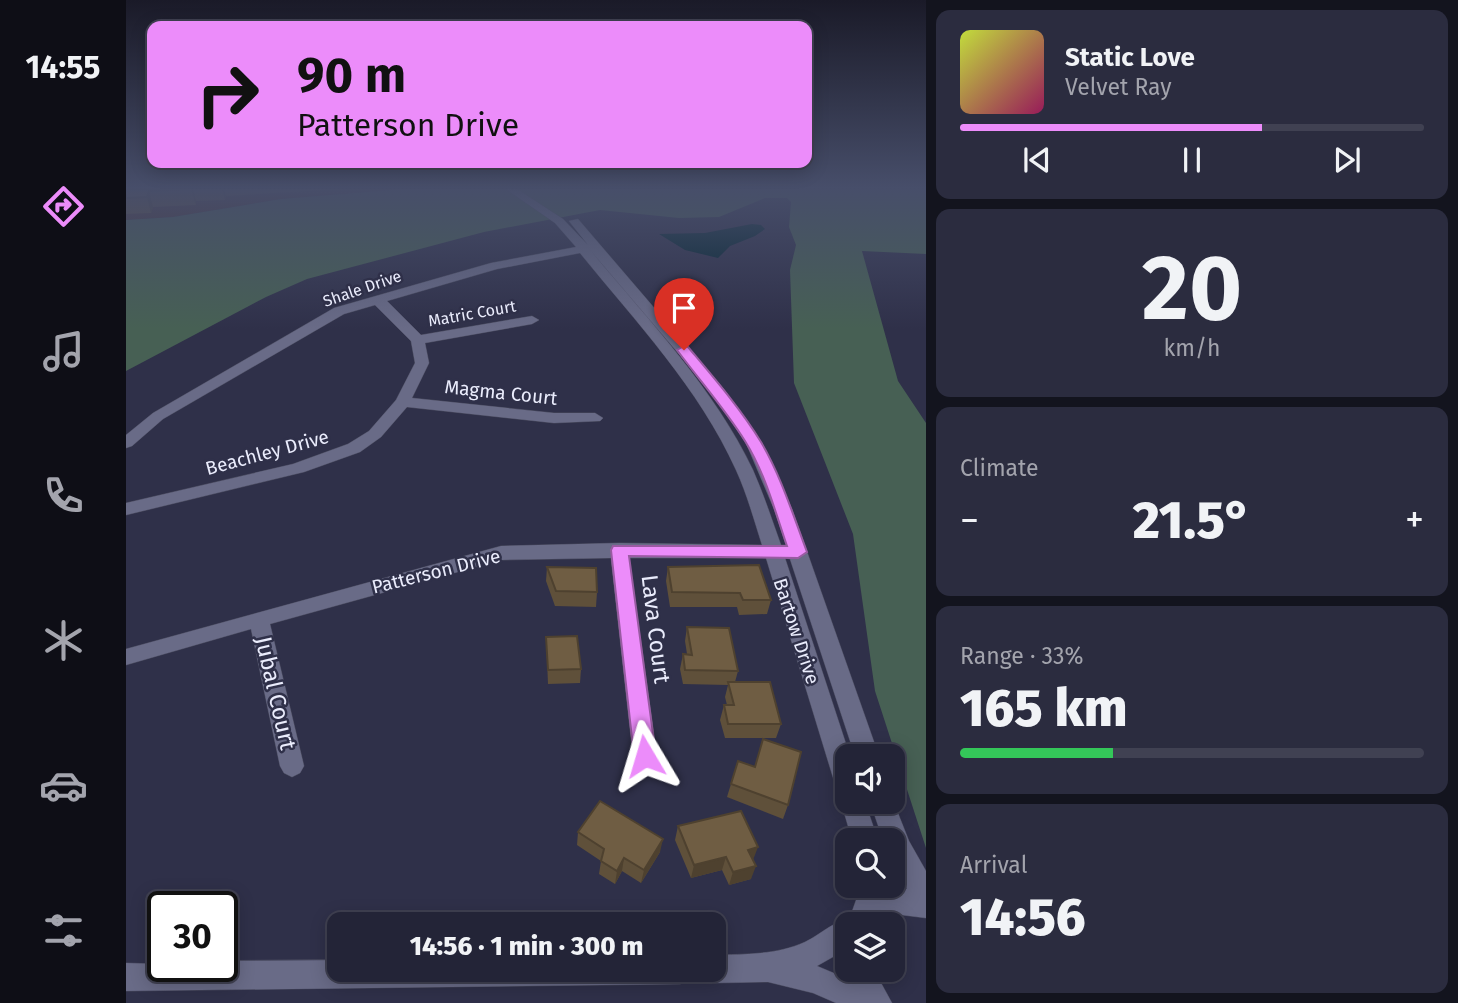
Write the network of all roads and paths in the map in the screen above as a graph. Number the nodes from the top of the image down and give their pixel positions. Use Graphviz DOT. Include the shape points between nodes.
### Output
graph roads {
  1 [pos="576,236"];
  2 [pos="582,236"];
  3 [pos="590,248"];
  4 [pos="377,299"];
  5 [pos="532,320"];
  6 [pos="418,340"];
  7 [pos="403,402"];
  8 [pos="595,418"];
  9 [pos="126,443"];
  10 [pos="126,509"];
  11 [pos="619,550"];
  12 [pos="771,550"];
  13 [pos="798,552"];
  14 [pos="259,620"];
  15 [pos="126,657"];
  16 [pos="863,744"];
  17 [pos="835,746"];
  18 [pos="645,756"];
  19 [pos="292,766"];
  20 [pos="886,814"];
  21 [pos="926,894"];
  22 [pos="926,905"];
  23 [pos="876,912"];
  24 [pos="835,938"];
  25 [pos="768,968"];
  26 [pos="726,969"];
  27 [pos="327,974"];
  28 [pos="126,977"];
  29 [pos="864,982"];
  30 [pos="870,1003"];
  31 [pos="877,1003"];
  1 -- 3 [label="street, Bartow Drive"];
  2 -- 3 [label="street, Bartow Drive"];
  3 -- 4 [label="street, Shale Drive" via="514,261"];
  3 -- 12 [label="street, Bartow Drive" via="718,419 748,475"];
  3 -- 13 [label="street, Bartow Drive" via="718,391 754,443"];
  4 -- 6 [label="street"];
  4 -- 9 [label="street, Shale Drive" via="325,318 158,416"];
  5 -- 6 [label="street, Matric Court"];
  6 -- 7 [label="street, Beachley Drive" via="422,363"];
  7 -- 8 [label="street, Magma Court"];
  7 -- 10 [label="street, Beachley Drive" via="375,434 328,459"];
  11 -- 12 [label="street, Patterson Drive"];
  11 -- 14 [label="street, Patterson Drive" via="501,553"];
  11 -- 18 [label="street, Lava Court"];
  12 -- 13 [label="street, Patterson Drive"];
  12 -- 17 [label="street, Bartow Drive"];
  13 -- 16 [label="street, Bartow Drive"];
  14 -- 15 [label="street, Patterson Drive"];
  14 -- 19 [label="street, Jubal Court"];
  20 -- 21 [label="street" via="909,870"];
  22 -- 23 [label="street" via="894,901"];
  24 -- 25 [label="street" via="811,954"];
  25 -- 26 [label="street"];
  25 -- 30 [label="street" via="814,979"];
  27 -- 28 [label="street"];
  29 -- 31 [label="street"];
}
